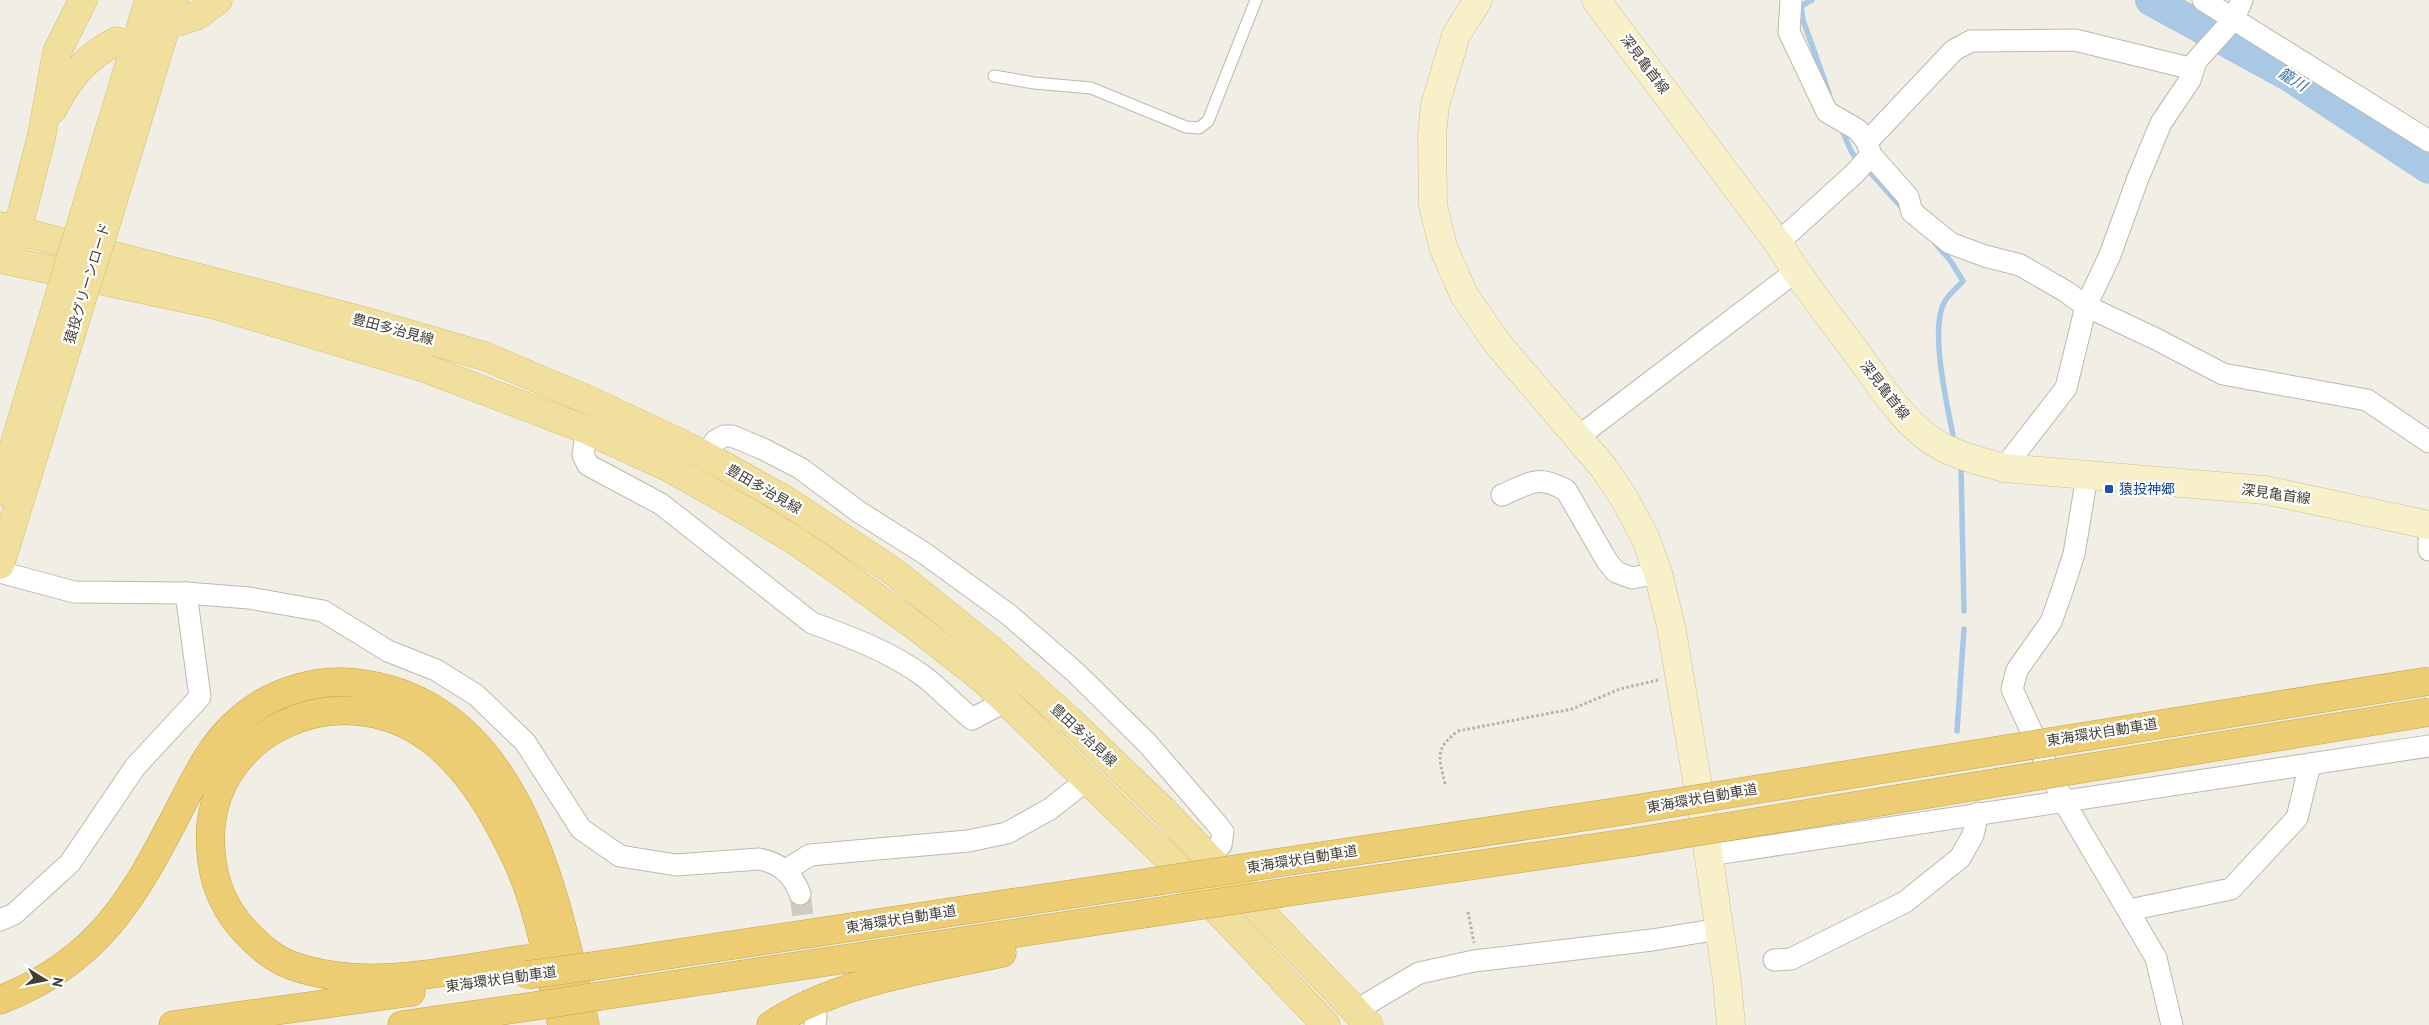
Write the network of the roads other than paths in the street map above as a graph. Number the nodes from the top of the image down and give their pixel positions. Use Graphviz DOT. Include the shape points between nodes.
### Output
graph roads {
  1 [pos="83,0"];
  2 [pos="149,0"];
  3 [pos="218,0"];
  4 [pos="1256,0"];
  5 [pos="1478,0"];
  6 [pos="1596,0"];
  7 [pos="1791,0"];
  8 [pos="2204,0"];
  9 [pos="2242,0"];
  10 [pos="178,11"];
  11 [pos="2233,20"];
  12 [pos="117,40"];
  13 [pos="2195,65"];
  14 [pos="994,76"];
  15 [pos="43,131"];
  16 [pos="2429,141"];
  17 [pos="1864,152"];
  18 [pos="93,224"];
  19 [pos="9,228"];
  20 [pos="1778,243"];
  21 [pos="5,260"];
  22 [pos="1795,272"];
  23 [pos="70,300"];
  24 [pos="2086,306"];
  25 [pos="587,430"];
  26 [pos="1578,437"];
  27 [pos="2429,442"];
  28 [pos="706,456"];
  29 [pos="2004,468"];
  30 [pos="2087,476"];
  31 [pos="0,492"];
  32 [pos="1502,495"];
  33 [pos="2429,524"];
  34 [pos="2429,541"];
  35 [pos="2429,550"];
  36 [pos="0,566"];
  37 [pos="0,572"];
  38 [pos="1658,573"];
  39 [pos="186,593"];
  40 [pos="2429,680"];
  41 [pos="1006,701"];
  42 [pos="2429,712"];
  43 [pos="2429,746"];
  44 [pos="2310,764"];
  45 [pos="1088,779"];
  46 [pos="2064,802"];
  47 [pos="1978,813"];
  48 [pos="1709,855"];
  49 [pos="1206,857"];
  50 [pos="786,870"];
  51 [pos="800,894"];
  52 [pos="2129,910"];
  53 [pos="1180,914"];
  54 [pos="0,920"];
  55 [pos="1719,929"];
  56 [pos="1774,960"];
  57 [pos="527,967"];
  58 [pos="0,1000"];
  59 [pos="1362,1018"];
  60 [pos="173,1025"];
  61 [pos="402,1025"];
  62 [pos="562,1025"];
  63 [pos="585,1025"];
  64 [pos="771,1025"];
  65 [pos="1326,1025"];
  66 [pos="1731,1025"];
  67 [pos="2172,1025"];
  1 -- 15 [label="main road" via="57,52"];
  2 -- 18 [label="main road, 猿投グリーンロード"];
  3 -- 10 [label="main road" via="198,14"];
  4 -- 14 [label="lane" via="1208,121 1199,128 1186,126 1091,88"];
  5 -- 26 [label="street" via="1456,35 1435,106 1433,205 1443,247 1464,295 1498,344"];
  6 -- 20 [label="street, 深見亀首線"];
  7 -- 17 [label="street" via="1789,32 1827,112"];
  8 -- 11 [label="street"];
  9 -- 11 [label="street"];
  10 -- 18 [label="main road, 猿投グリーンロード"];
  11 -- 13 [label="street"];
  11 -- 16 [label="street"];
  12 -- 15 [label="main road" via="88,59 73,75"];
  13 -- 17 [label="street" via="2075,40 1971,40 1954,50"];
  13 -- 24 [label="street" via="2190,80 2162,123 2110,255"];
  15 -- 19 [label="main road"];
  17 -- 20 [label="street"];
  17 -- 24 [label="street" via="1908,197 1912,212 1950,243 2020,265"];
  18 -- 23 [label="main road, 猿投グリーンロード, bridge"];
  19 -- 21 [label="main road"];
  19 -- 28 [label="main road, 豊田多治見線" via="364,321 484,356 593,402"];
  20 -- 22 [label="street, 深見亀首線"];
  21 -- 25 [label="main road, 豊田多治見線" via="216,305 422,367"];
  22 -- 26 [label="street"];
  22 -- 29 [label="street, 深見亀首線" via="1891,401 1918,429 1942,447"];
  23 -- 31 [label="main road, 猿投グリーンロード"];
  23 -- 36 [label="main road, 猿投グリーンロード"];
  24 -- 27 [label="street" via="2223,374 2367,400"];
  24 -- 29 [label="street" via="2066,388"];
  25 -- 41 [label="main road, 豊田多治見線" via="668,467 796,541 918,628"];
  25 -- 41 [label="street" via="583,455 588,465 661,504 812,623 900,662 926,679 972,719"];
  26 -- 38 [label="street" via="1624,498 1645,537"];
  28 -- 49 [label="main road, 豊田多治見線" via="840,535 947,614 1069,720"];
  28 -- 49 [label="street" via="715,441 724,436 732,436 763,449 807,473 1008,614 1075,672 1148,744 1216,823 1223,832 1220,845"];
  29 -- 30 [label="street, 深見亀首線"];
  30 -- 33 [label="street, 深見亀首線" via="2265,490"];
  30 -- 46 [label="street" via="2074,554 2062,591 2051,622 2016,670 2012,689"];
  32 -- 38 [label="street" via="1538,480 1554,484 1566,490 1616,572 1632,578"];
  34 -- 35 [label="street"];
  37 -- 39 [label="street" via="74,592"];
  38 -- 48 [label="street" via="1671,626"];
  39 -- 50 [label="street" via="250,598 323,611 388,651 436,670 476,695 525,742 581,829 620,856 676,866 759,859"];
  39 -- 54 [label="street" via="200,697 135,767 70,863 14,914"];
  40 -- 57 [label="highway, 東海環状自動車道, bridge" via="1629,810 891,920"];
  41 -- 45 [label="main road, 豊田多治見線"];
  42 -- 53 [label="highway, bridge" via="1634,842 1309,889"];
  43 -- 44 [label="street"];
  44 -- 46 [label="street"];
  44 -- 52 [label="street" via="2297,818 2230,889"];
  45 -- 50 [label="street" via="1050,809 1007,833 968,841 810,856"];
  45 -- 65 [label="main road, 豊田多治見線" via="1168,858"];
  46 -- 47 [label="street"];
  46 -- 52 [label="street"];
  47 -- 48 [label="street"];
  47 -- 56 [label="street" via="1973,835 1960,858 1905,902 1791,959"];
  48 -- 55 [label="street"];
  49 -- 59 [label="main road, 豊田多治見線"];
  50 -- 51 [label="street"];
  52 -- 67 [label="street" via="2156,958"];
  53 -- 61 [label="highway, bridge"];
  53 -- 64 [label="highway" via="865,984 804,1007"];
  55 -- 59 [label="street" via="1474,961 1419,973"];
  55 -- 66 [label="street"];
  57 -- 60 [label="highway, 東海環状自動車道"];
  57 -- 62 [label="highway" via="345,978 291,965 268,952 230,913 217,889 212,864 209,840 212,815 232,769 248,750 289,720 338,709 385,715 430,739 450,757 482,797 517,860 536,919"];
  58 -- 63 [label="highway" via="50,977 94,942 112,922 146,873 204,762 233,725 250,710 287,692 328,682 350,682 392,689 435,710 457,726 511,793 540,852 562,924"];
}
